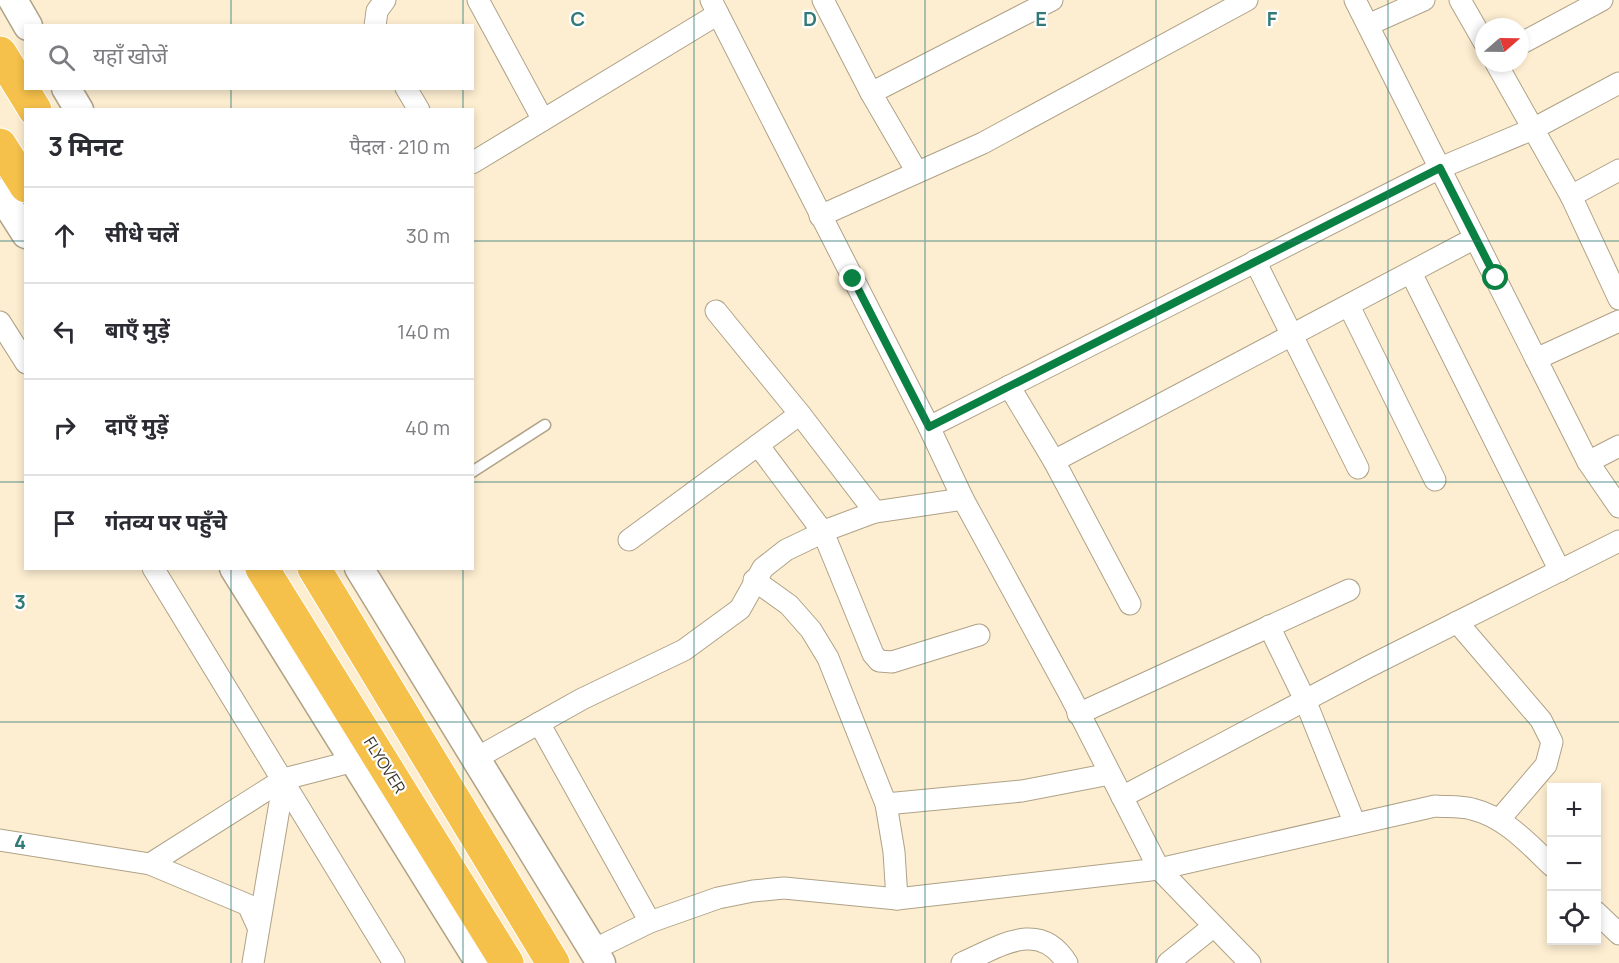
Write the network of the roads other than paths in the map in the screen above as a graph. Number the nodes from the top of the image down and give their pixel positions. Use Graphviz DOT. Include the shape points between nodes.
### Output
graph roads {
  1 [pos="13,0"];
  2 [pos="386,0"];
  3 [pos="478,0"];
  4 [pos="823,0"];
  5 [pos="1052,0"];
  6 [pos="1355,0"];
  7 [pos="1424,0"];
  8 [pos="1460,0"];
  9 [pos="1602,0"];
  10 [pos="1243,1"];
  11 [pos="714,7"];
  12 [pos="27,24"];
  13 [pos="375,24"];
  14 [pos="1368,25"];
  15 [pos="1475,26"];
  16 [pos="1529,39"];
  17 [pos="0,53"];
  18 [pos="1501,72"];
  19 [pos="1619,83"];
  20 [pos="67,90"];
  21 [pos="407,90"];
  22 [pos="871,93"];
  23 [pos="34,108"];
  24 [pos="78,108"];
  25 [pos="418,108"];
  26 [pos="543,120"];
  27 [pos="1533,129"];
  28 [pos="0,145"];
  29 [pos="474,162"];
  30 [pos="1440,168"];
  31 [pos="1619,170"];
  32 [pos="917,172"];
  33 [pos="24,183"];
  34 [pos="0,193"];
  35 [pos="1571,196"];
  36 [pos="820,216"];
  37 [pos="24,231"];
  38 [pos="1475,238"];
  39 [pos="1255,261"];
  40 [pos="1412,273"];
  41 [pos="1619,298"];
  42 [pos="1349,306"];
  43 [pos="716,311"];
  44 [pos="1619,321"];
  45 [pos="0,322"];
  46 [pos="1292,336"];
  47 [pos="1536,359"];
  48 [pos="24,360"];
  49 [pos="1009,386"];
  50 [pos="800,414"];
  51 [pos="545,425"];
  52 [pos="929,427"];
  53 [pos="758,445"];
  54 [pos="1619,446"];
  55 [pos="1054,462"];
  56 [pos="1588,462"];
  57 [pos="1358,468"];
  58 [pos="474,471"];
  59 [pos="1435,480"];
  60 [pos="963,499"];
  61 [pos="1619,507"];
  62 [pos="875,512"];
  63 [pos="823,532"];
  64 [pos="629,540"];
  65 [pos="1619,542"];
  66 [pos="154,570"];
  67 [pos="235,570"];
  68 [pos="263,570"];
  69 [pos="315,570"];
  70 [pos="360,570"];
  71 [pos="1560,571"];
  72 [pos="754,580"];
  73 [pos="1349,590"];
  74 [pos="1130,604"];
  75 [pos="1457,622"];
  76 [pos="1269,626"];
  77 [pos="979,635"];
  78 [pos="1305,700"];
  79 [pos="1074,704"];
  80 [pos="539,723"];
  81 [pos="475,759"];
  82 [pos="354,761"];
  83 [pos="1110,774"];
  84 [pos="284,779"];
  85 [pos="1122,797"];
  86 [pos="886,804"];
  87 [pos="1499,820"];
  88 [pos="1355,824"];
  89 [pos="0,840"];
  90 [pos="1547,862"];
  91 [pos="150,864"];
  92 [pos="1159,869"];
  93 [pos="897,899"];
  94 [pos="1601,917"];
  95 [pos="650,922"];
  96 [pos="1214,926"];
  97 [pos="258,927"];
  98 [pos="1619,934"];
  99 [pos="597,956"];
  100 [pos="253,963"];
  101 [pos="394,963"];
  102 [pos="480,963"];
  103 [pos="507,963"];
  104 [pos="553,963"];
  105 [pos="962,963"];
  106 [pos="1067,963"];
  107 [pos="1168,963"];
  108 [pos="1250,963"];
  1 -- 12 [label="street"];
  2 -- 13 [label="street" via="377,11"];
  3 -- 26 [label="street"];
  4 -- 22 [label="street"];
  5 -- 22 [label="street"];
  6 -- 14 [label="street"];
  7 -- 14 [label="street"];
  8 -- 15 [label="street"];
  9 -- 16 [label="street"];
  10 -- 32 [label="street" via="983,143"];
  11 -- 26 [label="street"];
  11 -- 36 [label="street"];
  14 -- 30 [label="street"];
  17 -- 23 [label="highway"];
  18 -- 27 [label="street"];
  19 -- 27 [label="street"];
  20 -- 24 [label="street"];
  21 -- 25 [label="street"];
  22 -- 32 [label="street"];
  26 -- 29 [label="street"];
  27 -- 30 [label="street"];
  27 -- 35 [label="street"];
  28 -- 33 [label="highway"];
  30 -- 38 [label="street"];
  30 -- 39 [label="street"];
  31 -- 35 [label="street"];
  32 -- 36 [label="street"];
  34 -- 37 [label="street"];
  35 -- 41 [label="street"];
  36 -- 52 [label="street"];
  38 -- 40 [label="street"];
  38 -- 47 [label="street"];
  39 -- 46 [label="street"];
  39 -- 49 [label="street"];
  40 -- 42 [label="street"];
  40 -- 71 [label="street"];
  42 -- 46 [label="street"];
  42 -- 59 [label="street"];
  43 -- 50 [label="street"];
  44 -- 47 [label="street"];
  45 -- 48 [label="street"];
  46 -- 55 [label="street"];
  46 -- 57 [label="street"];
  47 -- 56 [label="street"];
  49 -- 52 [label="street"];
  49 -- 55 [label="street"];
  50 -- 53 [label="street"];
  50 -- 62 [label="street"];
  51 -- 58 [label="lane"];
  52 -- 60 [label="street"];
  53 -- 63 [label="street"];
  53 -- 64 [label="street"];
  54 -- 56 [label="street"];
  55 -- 74 [label="street"];
  56 -- 61 [label="street"];
  60 -- 62 [label="street"];
  60 -- 79 [label="street"];
  62 -- 63 [label="street"];
  63 -- 72 [label="street" via="786,550"];
  63 -- 77 [label="street" via="879,661 892,662"];
  65 -- 71 [label="street"];
  66 -- 84 [label="street"];
  67 -- 82 [label="street"];
  68 -- 103 [label="highway, FLYOVER"];
  69 -- 104 [label="highway"];
  70 -- 81 [label="street"];
  71 -- 75 [label="street"];
  72 -- 80 [label="street" via="740,609 684,650"];
  72 -- 86 [label="street" via="789,606 811,630 828,658"];
  73 -- 76 [label="street"];
  75 -- 78 [label="street"];
  75 -- 87 [label="street" via="1541,720 1552,742 1546,765"];
  76 -- 78 [label="street"];
  76 -- 79 [label="street"];
  78 -- 85 [label="street"];
  78 -- 88 [label="street"];
  79 -- 83 [label="street"];
  80 -- 81 [label="street"];
  80 -- 95 [label="street"];
  81 -- 99 [label="street"];
  82 -- 84 [label="street"];
  82 -- 102 [label="street"];
  83 -- 85 [label="street"];
  83 -- 86 [label="street" via="1022,791"];
  84 -- 91 [label="street"];
  84 -- 97 [label="street"];
  84 -- 101 [label="street"];
  85 -- 92 [label="street"];
  86 -- 93 [label="street"];
  87 -- 88 [label="street" via="1472,809 1435,806"];
  87 -- 90 [label="street"];
  88 -- 92 [label="street"];
  89 -- 91 [label="street"];
  91 -- 97 [label="street" via="248,904"];
  92 -- 93 [label="street"];
  92 -- 96 [label="street"];
  93 -- 95 [label="street" via="784,888 718,898"];
  94 -- 98 [label="street"];
  95 -- 99 [label="street"];
  96 -- 107 [label="street"];
  96 -- 108 [label="street"];
  97 -- 100 [label="street"];
  105 -- 106 [label="street" via="1026,938 1042,939"];
}
